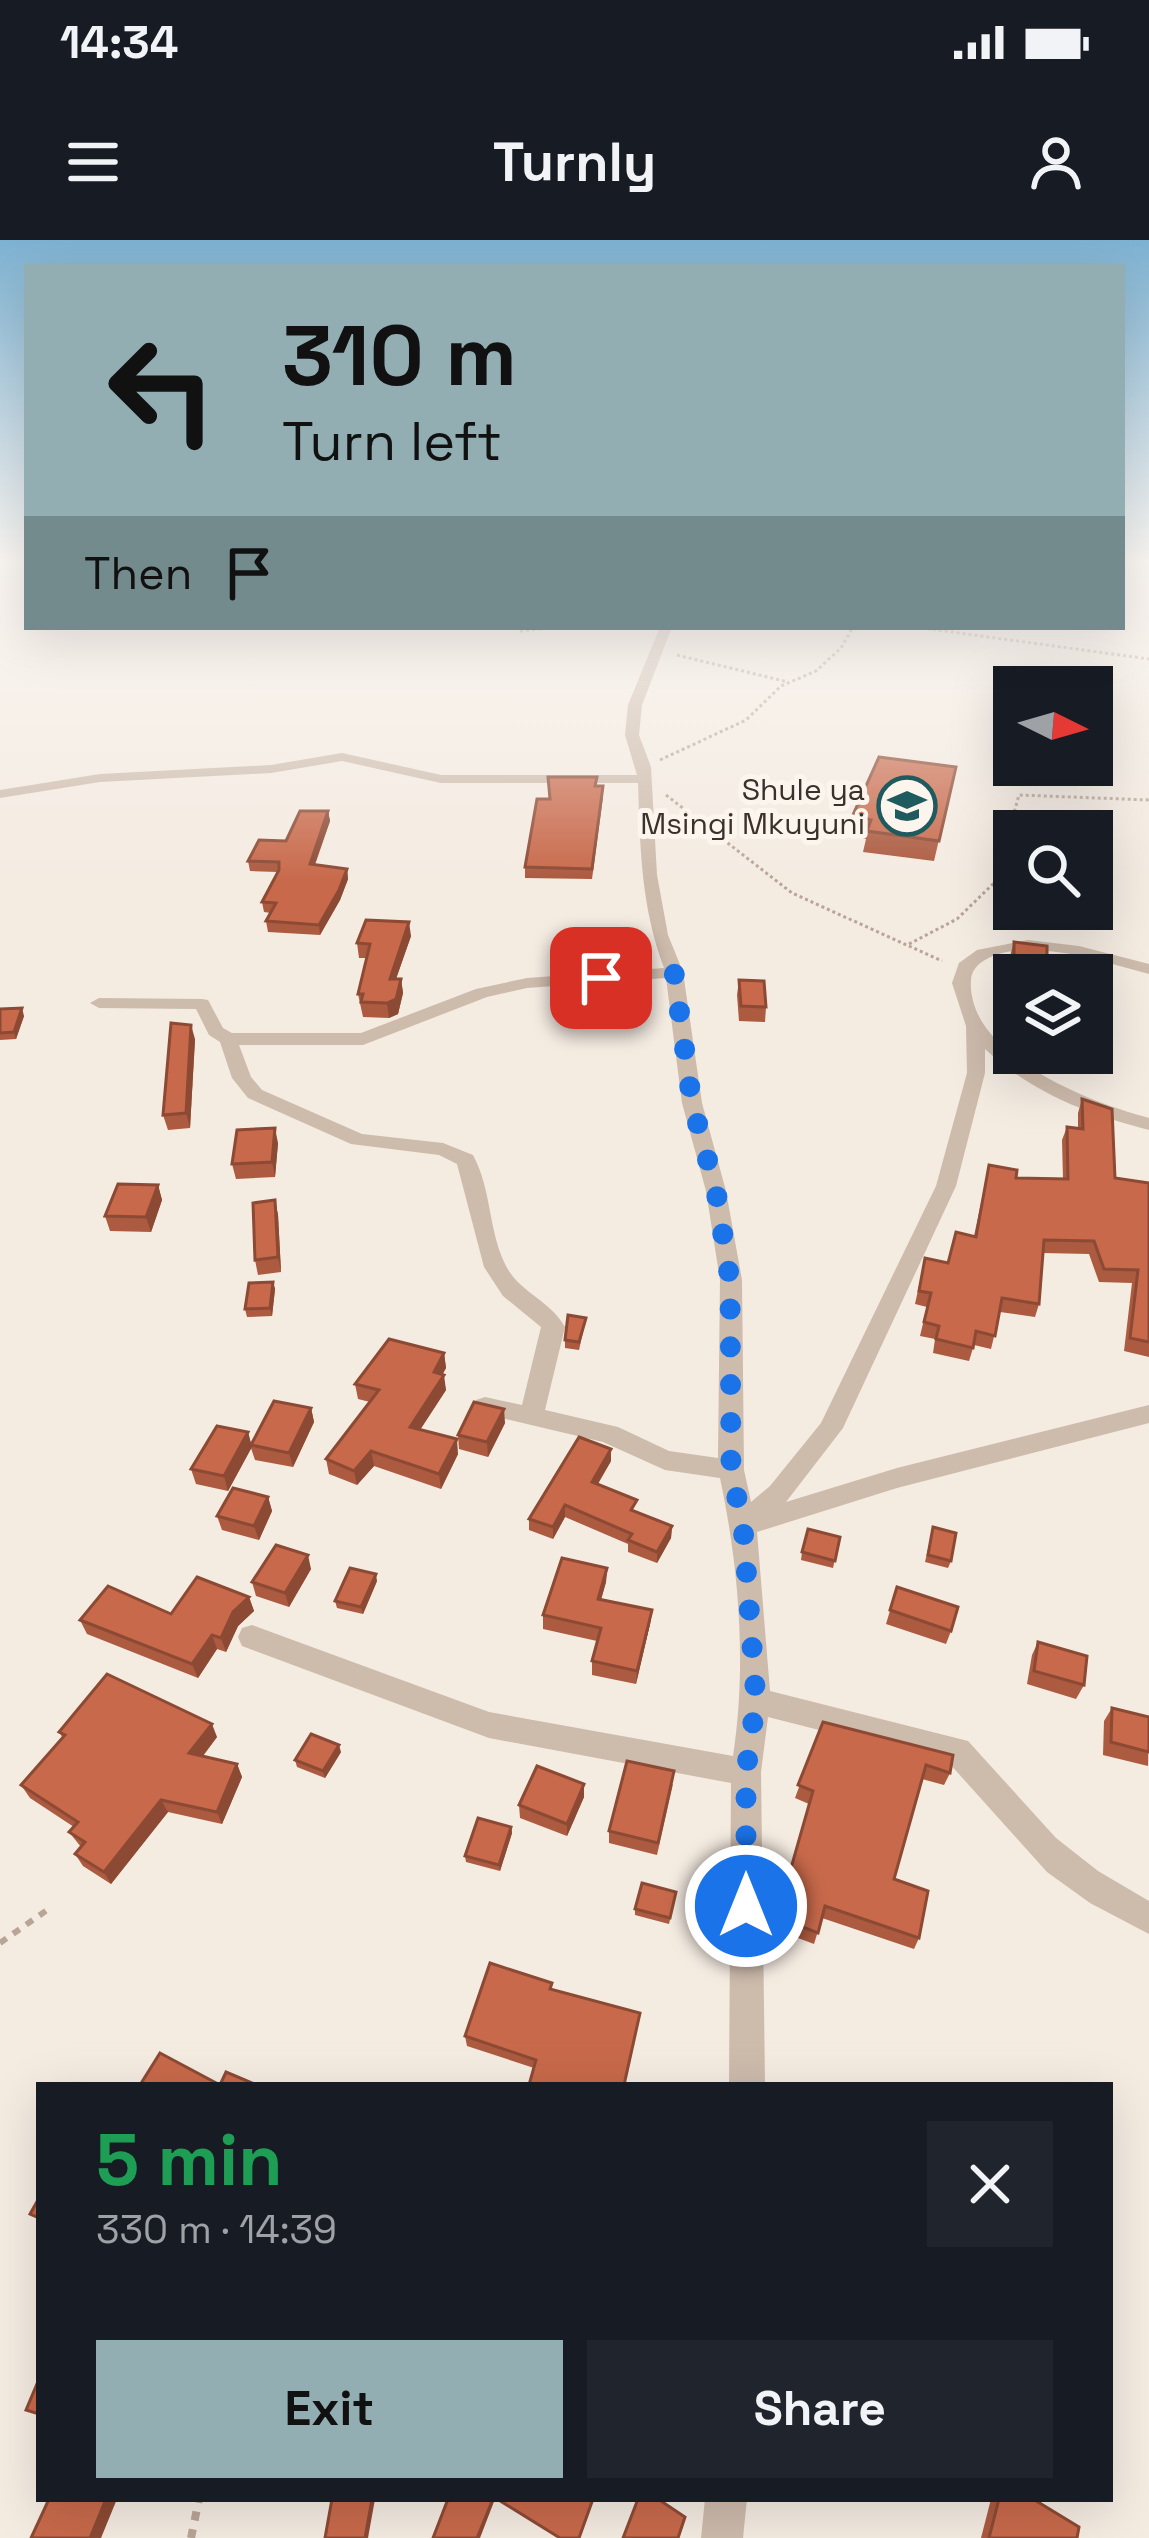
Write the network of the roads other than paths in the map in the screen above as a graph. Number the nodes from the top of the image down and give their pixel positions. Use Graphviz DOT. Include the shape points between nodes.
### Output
graph roads {
  1 [pos="652,666"];
  2 [pos="645,773"];
  3 [pos="0,794"];
  4 [pos="1149,969"];
  5 [pos="674,972"];
  6 [pos="99,1003"];
  7 [pos="975,1026"];
  8 [pos="228,1039"];
  9 [pos="1149,1124"];
  10 [pos="484,1406"];
  11 [pos="532,1412"];
  12 [pos="1149,1414"];
  13 [pos="731,1470"];
  14 [pos="743,1526"];
  15 [pos="252,1636"];
  16 [pos="756,1700"];
  17 [pos="746,1772"];
  18 [pos="1149,1918"];
  19 [pos="746,2082"];
  20 [pos="726,2502"];
  21 [pos="722,2538"];
  1 -- 2 [label="street" via="632,721"];
  2 -- 3 [label="street" via="441,779 342,757"];
  2 -- 5 [label="street" via="650,875"];
  4 -- 7 [label="street" via="1044,948 978,954 961,982"];
  5 -- 8 [label="street" via="527,983 363,1039"];
  5 -- 13 [label="street" via="692,1103 726,1243"];
  6 -- 8 [label="street" via="202,1004"];
  7 -- 9 [label="street" via="1031,1078"];
  7 -- 14 [label="street" via="972,1101 932,1222 831,1428"];
  8 -- 11 [label="street" via="256,1094 344,1136 443,1149 466,1160 493,1265 554,1327"];
  10 -- 11 [label="street"];
  11 -- 13 [label="street" via="629,1440 665,1460"];
  12 -- 14 [label="street"];
  13 -- 14 [label="street"];
  14 -- 16 [label="street"];
  15 -- 17 [label="street" via="489,1726"];
  16 -- 17 [label="street"];
  16 -- 18 [label="street" via="957,1751 1075,1876"];
  17 -- 19 [label="street"];
  20 -- 21 [label="street"];
}
